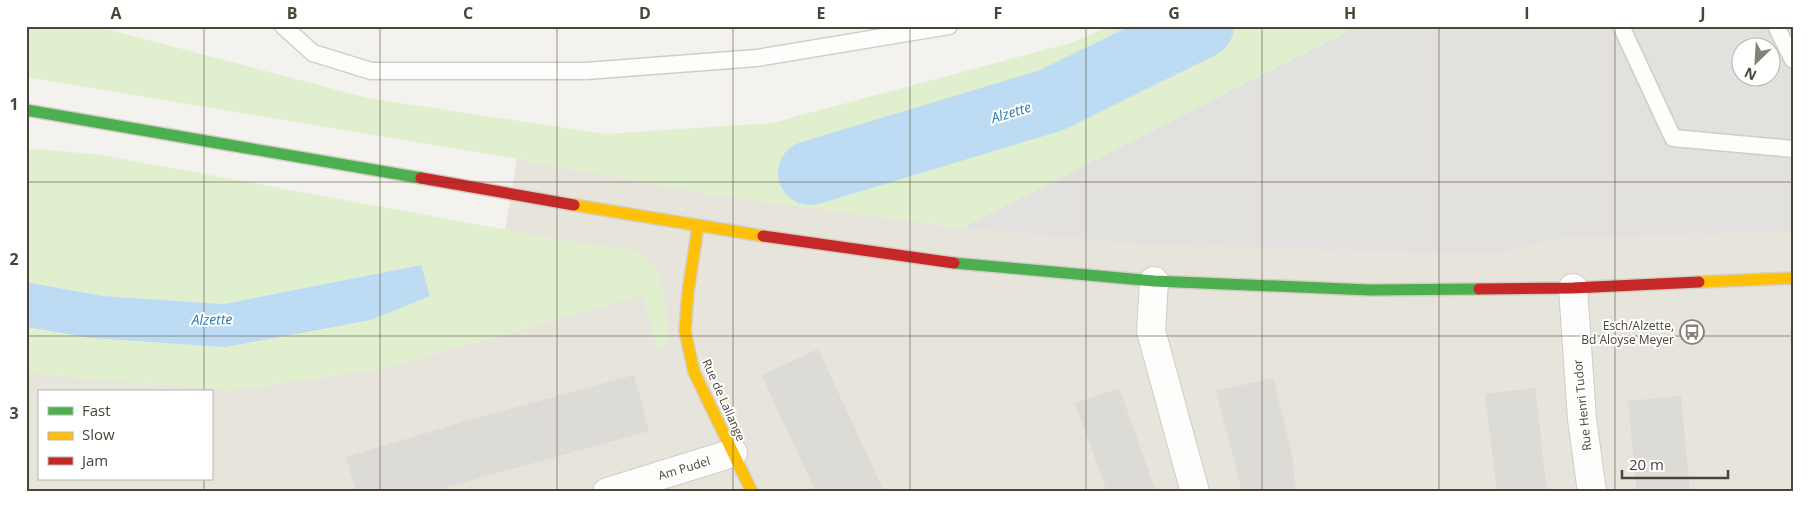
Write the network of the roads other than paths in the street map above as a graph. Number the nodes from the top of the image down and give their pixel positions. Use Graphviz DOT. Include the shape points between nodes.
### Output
graph roads {
  1 [pos="282,26"];
  2 [pos="949,26"];
  3 [pos="1620,26"];
  4 [pos="1776,26"];
  5 [pos="1793,60"];
  6 [pos="29,112"];
  7 [pos="1793,149"];
  8 [pos="698,226"];
  9 [pos="1793,278"];
  10 [pos="1154,280"];
  11 [pos="1573,288"];
  12 [pos="733,453"];
  13 [pos="607,492"];
  14 [pos="752,492"];
  15 [pos="1195,492"];
  16 [pos="1592,492"];
  1 -- 2 [label="lane" via="312,53 371,70 586,71 758,58"];
  3 -- 7 [label="lane" via="1673,138"];
  4 -- 5 [label="lane"];
  6 -- 8 [label="main road"];
  8 -- 10 [label="main road" via="939,262"];
  8 -- 12 [label="main road, Rue de Lallange" via="685,331 694,372"];
  9 -- 11 [label="main road"];
  10 -- 11 [label="main road" via="1370,290"];
  10 -- 15 [label="street" via="1151,330"];
  11 -- 16 [label="street, Rue Henri Tudor" via="1582,419"];
  12 -- 13 [label="street, Am Pudel"];
  12 -- 14 [label="main road, Rue de Lallange"];
}
